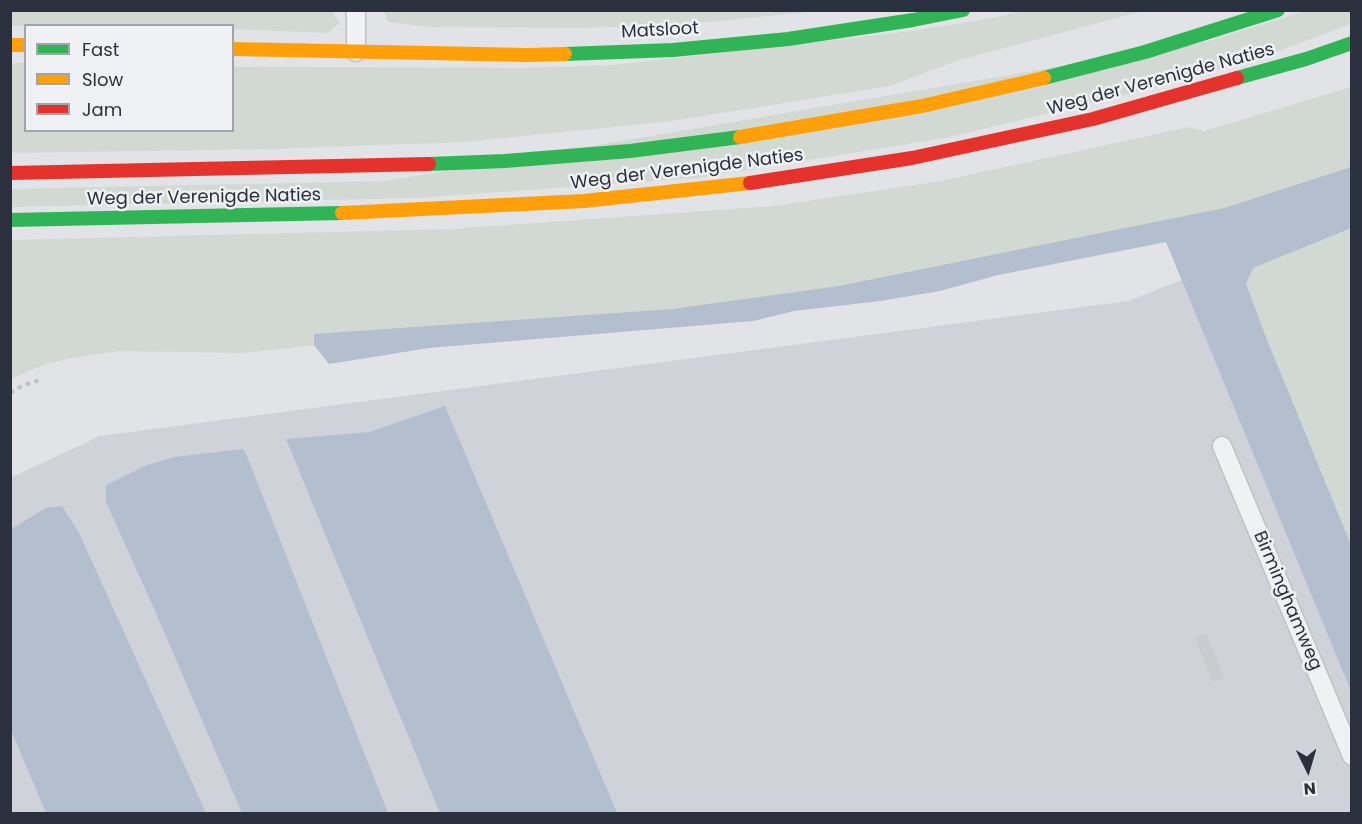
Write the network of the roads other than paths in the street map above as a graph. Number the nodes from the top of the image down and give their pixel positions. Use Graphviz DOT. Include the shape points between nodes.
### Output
graph roads {
  1 [pos="355,10"];
  2 [pos="963,10"];
  3 [pos="1278,10"];
  4 [pos="1352,43"];
  5 [pos="234,49"];
  6 [pos="356,52"];
  7 [pos="10,173"];
  8 [pos="10,220"];
  9 [pos="1222,446"];
  10 [pos="1352,756"];
  1 -- 6 [label="street"];
  2 -- 6 [label="main road, Matsloot" via="789,39 673,50 527,55"];
  3 -- 7 [label="main road, Weg der Verenigde Naties" via="1144,52 922,106 630,151 381,166"];
  4 -- 8 [label="main road, Weg der Verenigde Naties" via="1093,119 912,158 731,186 584,201 389,212"];
  5 -- 6 [label="main road, Matsloot"];
  9 -- 10 [label="street, Birminghamweg"];
}
